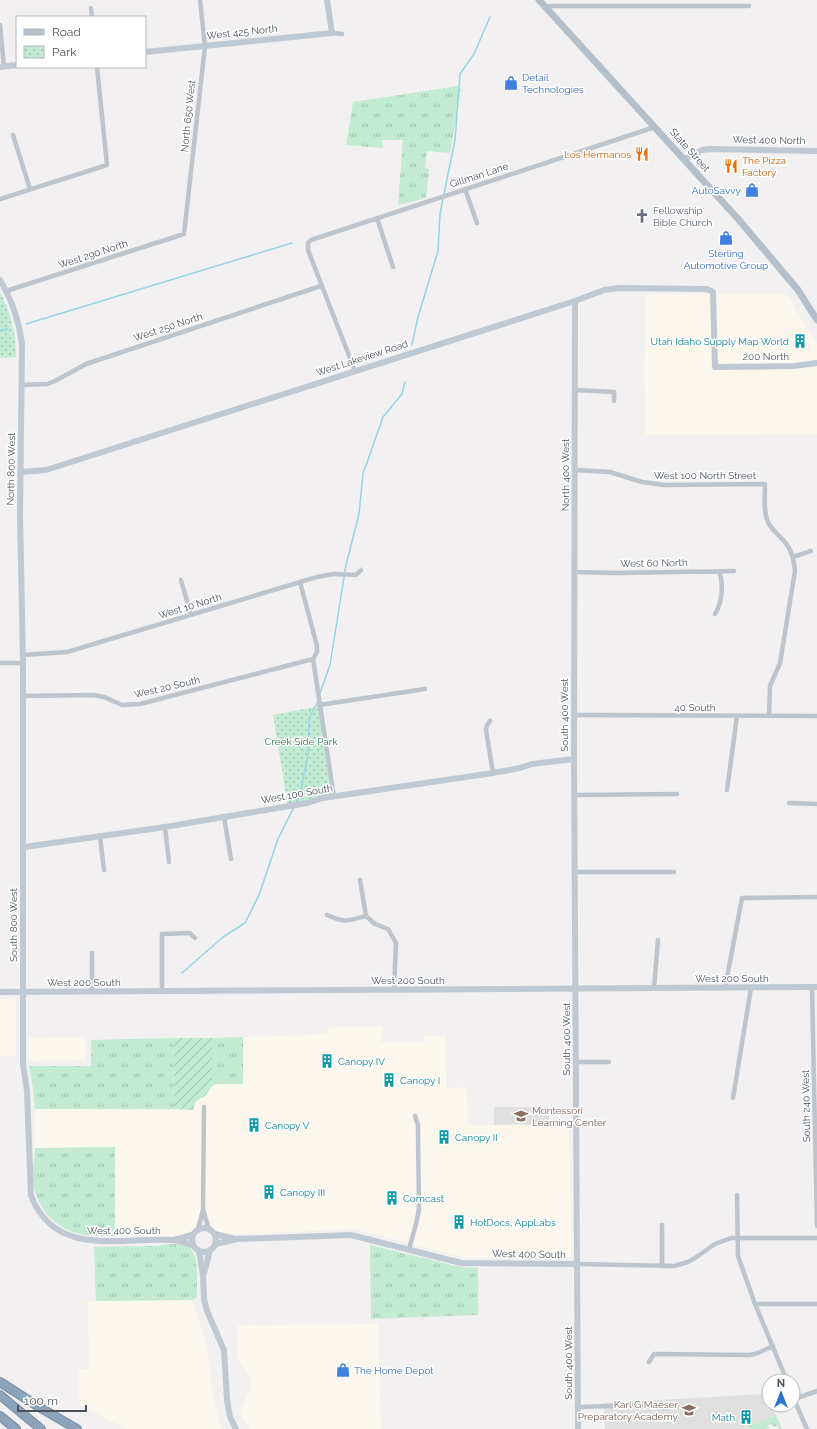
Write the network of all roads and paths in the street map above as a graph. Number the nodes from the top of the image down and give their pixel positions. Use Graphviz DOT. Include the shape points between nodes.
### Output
graph roads {
  1 [pos="200,0"];
  2 [pos="327,0"];
  3 [pos="609,0"];
  4 [pos="677,0"];
  5 [pos="542,3"];
  6 [pos="609,6"];
  7 [pos="676,6"];
  8 [pos="749,6"];
  9 [pos="91,8"];
  10 [pos="92,16"];
  11 [pos="0,25"];
  12 [pos="332,33"];
  13 [pos="342,34"];
  14 [pos="205,46"];
  15 [pos="146,52"];
  16 [pos="16,65"];
  17 [pos="2,67"];
  18 [pos="97,68"];
  19 [pos="655,127"];
  20 [pos="13,135"];
  21 [pos="817,151"];
  22 [pos="685,159"];
  23 [pos="30,189"];
  24 [pos="465,189"];
  25 [pos="0,199"];
  26 [pos="377,218"];
  27 [pos="477,223"];
  28 [pos="184,234"];
  29 [pos="393,267"];
  30 [pos="0,280"];
  31 [pos="321,286"];
  32 [pos="6,291"];
  33 [pos="575,300"];
  34 [pos="817,320"];
  35 [pos="817,364"];
  36 [pos="715,367"];
  37 [pos="355,371"];
  38 [pos="22,385"];
  39 [pos="575,390"];
  40 [pos="614,402"];
  41 [pos="575,470"];
  42 [pos="21,472"];
  43 [pos="810,551"];
  44 [pos="793,557"];
  45 [pos="361,570"];
  46 [pos="719,571"];
  47 [pos="734,571"];
  48 [pos="575,572"];
  49 [pos="181,580"];
  50 [pos="300,582"];
  51 [pos="191,614"];
  52 [pos="715,614"];
  53 [pos="574,649"];
  54 [pos="22,655"];
  55 [pos="312,659"];
  56 [pos="0,663"];
  57 [pos="23,663"];
  58 [pos="425,689"];
  59 [pos="23,696"];
  60 [pos="319,705"];
  61 [pos="574,715"];
  62 [pos="737,716"];
  63 [pos="770,716"];
  64 [pos="817,716"];
  65 [pos="490,721"];
  66 [pos="574,759"];
  67 [pos="493,773"];
  68 [pos="727,790"];
  69 [pos="574,794"];
  70 [pos="677,794"];
  71 [pos="334,797"];
  72 [pos="789,803"];
  73 [pos="817,804"];
  74 [pos="224,817"];
  75 [pos="165,826"];
  76 [pos="100,837"];
  77 [pos="24,847"];
  78 [pos="231,859"];
  79 [pos="169,862"];
  80 [pos="104,870"];
  81 [pos="575,872"];
  82 [pos="674,872"];
  83 [pos="360,880"];
  84 [pos="817,897"];
  85 [pos="327,915"];
  86 [pos="366,916"];
  87 [pos="195,938"];
  88 [pos="658,940"];
  89 [pos="92,953"];
  90 [pos="815,987"];
  91 [pos="576,988"];
  92 [pos="654,988"];
  93 [pos="725,988"];
  94 [pos="751,988"];
  95 [pos="394,990"];
  96 [pos="0,992"];
  97 [pos="23,992"];
  98 [pos="92,992"];
  99 [pos="162,992"];
  100 [pos="576,1062"];
  101 [pos="609,1062"];
  102 [pos="733,1098"];
  103 [pos="204,1107"];
  104 [pos="415,1116"];
  105 [pos="30,1187"];
  106 [pos="737,1195"];
  107 [pos="203,1210"];
  108 [pos="662,1225"];
  109 [pos="817,1226"];
  110 [pos="198,1229"];
  111 [pos="209,1229"];
  112 [pos="215,1234"];
  113 [pos="192,1235"];
  114 [pos="738,1237"];
  115 [pos="817,1238"];
  116 [pos="236,1239"];
  117 [pos="173,1240"];
  118 [pos="192,1244"];
  119 [pos="216,1244"];
  120 [pos="409,1249"];
  121 [pos="199,1251"];
  122 [pos="210,1251"];
  123 [pos="577,1264"];
  124 [pos="662,1266"];
  125 [pos="203,1275"];
  126 [pos="755,1304"];
  127 [pos="817,1304"];
  128 [pos="772,1346"];
  129 [pos="649,1362"];
  130 [pos="784,1373"];
  131 [pos="0,1382"];
  132 [pos="817,1391"];
  133 [pos="0,1395"];
  134 [pos="801,1396"];
  135 [pos="578,1407"];
  136 [pos="666,1408"];
  137 [pos="800,1413"];
  138 [pos="0,1416"];
  139 [pos="16,1429"];
  140 [pos="41,1429"];
  141 [pos="77,1429"];
  142 [pos="236,1429"];
  143 [pos="578,1429"];
  144 [pos="807,1429"];
  1 -- 14 [label="street, North 650 West"];
  2 -- 12 [label="street"];
  3 -- 6 [label="street"];
  4 -- 7 [label="street"];
  5 -- 6 [label="street"];
  5 -- 19 [label="main road, State Street"];
  6 -- 7 [label="street"];
  7 -- 8 [label="street"];
  9 -- 10 [label="street"];
  11 -- 17 [label="street"];
  12 -- 13 [label="street, West 425 North"];
  12 -- 14 [label="street, West 425 North"];
  14 -- 15 [label="street, West 425 North"];
  14 -- 28 [label="street, North 650 West"];
  16 -- 17 [label="street"];
  18 -- 23 [label="street" via="107,165"];
  19 -- 22 [label="main road, State Street"];
  19 -- 24 [label="street, Gillman Lane"];
  20 -- 23 [label="street"];
  21 -- 22 [label="street, West 400 North" via="702,150"];
  22 -- 34 [label="main road, State Street" via="798,290"];
  23 -- 25 [label="street"];
  24 -- 26 [label="street, Gillman Lane"];
  24 -- 27 [label="street"];
  26 -- 29 [label="street"];
  26 -- 31 [label="street, Gillman Lane" via="309,242 308,250"];
  28 -- 32 [label="street, West 290 North"];
  30 -- 32 [label="street, North 800 West"];
  31 -- 37 [label="street"];
  31 -- 38 [label="street, West 250 North" via="86,364 51,382"];
  32 -- 38 [label="street, North 800 West" via="20,328"];
  33 -- 36 [label="street, West Lakeview Road" via="604,290 619,288 707,288 713,292 714,300"];
  33 -- 37 [label="street, West Lakeview Road"];
  33 -- 39 [label="street, North 400 West"];
  35 -- 36 [label="street, 200 North"];
  37 -- 42 [label="street, West Lakeview Road" via="46,470"];
  38 -- 42 [label="street, North 800 West"];
  39 -- 40 [label="street" via="614,392"];
  39 -- 41 [label="street, North 400 West"];
  41 -- 44 [label="street, West 100 North Street" via="610,472 642,482 664,485 765,484 767,521 785,542"];
  41 -- 48 [label="street, North 400 West"];
  42 -- 54 [label="street, North 800 West"];
  43 -- 44 [label="street"];
  44 -- 63 [label="street" via="794,581 780,663 770,686"];
  45 -- 50 [label="street, West 10 North" via="356,575 334,574"];
  46 -- 47 [label="street, West 60 North"];
  46 -- 48 [label="street, West 60 North"];
  46 -- 52 [label="street" via="722,578 719,607"];
  48 -- 53 [label="street, North 400 West"];
  49 -- 51 [label="street"];
  50 -- 51 [label="street, West 10 North"];
  50 -- 55 [label="street" via="318,646"];
  51 -- 54 [label="street, West 10 North" via="67,652"];
  53 -- 61 [label="street, South 400 West"];
  54 -- 57 [label="street, North 800 West"];
  55 -- 59 [label="street, West 20 South" via="140,704 122,705 93,695"];
  55 -- 60 [label="street"];
  56 -- 57 [label="street"];
  57 -- 59 [label="street, South 800 West"];
  58 -- 60 [label="street"];
  59 -- 77 [label="street, South 800 West"];
  60 -- 71 [label="street"];
  61 -- 62 [label="street, 40 South"];
  61 -- 66 [label="street, South 400 West"];
  62 -- 63 [label="street, 40 South"];
  62 -- 68 [label="street"];
  63 -- 64 [label="street, 40 South"];
  65 -- 67 [label="street" via="486,730"];
  66 -- 67 [label="street, West 100 South" via="532,764"];
  66 -- 69 [label="street, South 400 West"];
  67 -- 71 [label="street, West 100 South"];
  69 -- 70 [label="street"];
  69 -- 81 [label="street, South 400 West"];
  71 -- 74 [label="street, West 100 South"];
  72 -- 73 [label="street"];
  74 -- 75 [label="street, West 100 South"];
  74 -- 78 [label="street"];
  75 -- 76 [label="street, West 100 South"];
  75 -- 79 [label="street"];
  76 -- 77 [label="street, West 100 South"];
  76 -- 80 [label="street"];
  77 -- 97 [label="street, South 800 West"];
  81 -- 82 [label="street"];
  81 -- 91 [label="street, South 400 West"];
  83 -- 86 [label="street"];
  84 -- 93 [label="street" via="742,898"];
  85 -- 86 [label="street" via="339,920"];
  86 -- 95 [label="street" via="375,924 388,929 396,943"];
  87 -- 99 [label="street" via="190,933 162,934"];
  88 -- 92 [label="street"];
  89 -- 98 [label="street"];
  90 -- 94 [label="street, West 200 South"];
  90 -- 109 [label="street, South 240 West"];
  91 -- 92 [label="street, West 200 South"];
  91 -- 95 [label="street, West 200 South"];
  91 -- 100 [label="street, South 400 West"];
  92 -- 93 [label="street, West 200 South"];
  93 -- 94 [label="street, West 200 South"];
  94 -- 102 [label="street"];
  95 -- 99 [label="street, West 200 South"];
  96 -- 97 [label="street, West 200 South"];
  97 -- 98 [label="street, West 200 South"];
  97 -- 105 [label="street, South 800 West" via="23,1064 27,1091"];
  98 -- 99 [label="street, West 200 South"];
  100 -- 101 [label="street"];
  100 -- 123 [label="street, South 400 West"];
  103 -- 107 [label="street"];
  104 -- 120 [label="street" via="418,1130 419,1209"];
  105 -- 117 [label="street, West 400 South" via="34,1205 47,1222 63,1234 90,1240"];
  106 -- 114 [label="street"];
  107 -- 110 [label="street"];
  107 -- 111 [label="street"];
  108 -- 124 [label="street"];
  110 -- 111 [label="street"];
  110 -- 113 [label="street"];
  111 -- 112 [label="street, West 400 South"];
  112 -- 116 [label="street, West 400 South"];
  112 -- 119 [label="street"];
  113 -- 117 [label="street, West 400 South"];
  113 -- 118 [label="street"];
  114 -- 115 [label="street, West 400 South"];
  114 -- 124 [label="street, West 400 South" via="724,1239 688,1262"];
  114 -- 126 [label="street" via="738,1256"];
  116 -- 119 [label="street, West 400 South"];
  116 -- 120 [label="street, West 400 South" via="351,1235"];
  117 -- 118 [label="street, West 400 South"];
  118 -- 121 [label="street"];
  119 -- 122 [label="street"];
  120 -- 123 [label="street, West 400 South" via="461,1263"];
  121 -- 122 [label="street"];
  121 -- 125 [label="street"];
  122 -- 125 [label="street"];
  123 -- 124 [label="street, West 400 South"];
  123 -- 135 [label="street, South 400 West"];
  125 -- 142 [label="street" via="207,1311 224,1350 228,1409"];
  126 -- 127 [label="street"];
  126 -- 128 [label="street"];
  128 -- 129 [label="street" via="750,1355 654,1354"];
  128 -- 130 [label="street"];
  131 -- 141 [label="highway"];
  132 -- 134 [label="street"];
  133 -- 140 [label="highway"];
  135 -- 136 [label="street" via="643,1405"];
  135 -- 143 [label="street, South 400 West"];
  137 -- 144 [label="street"];
  138 -- 139 [label="highway"];
}
